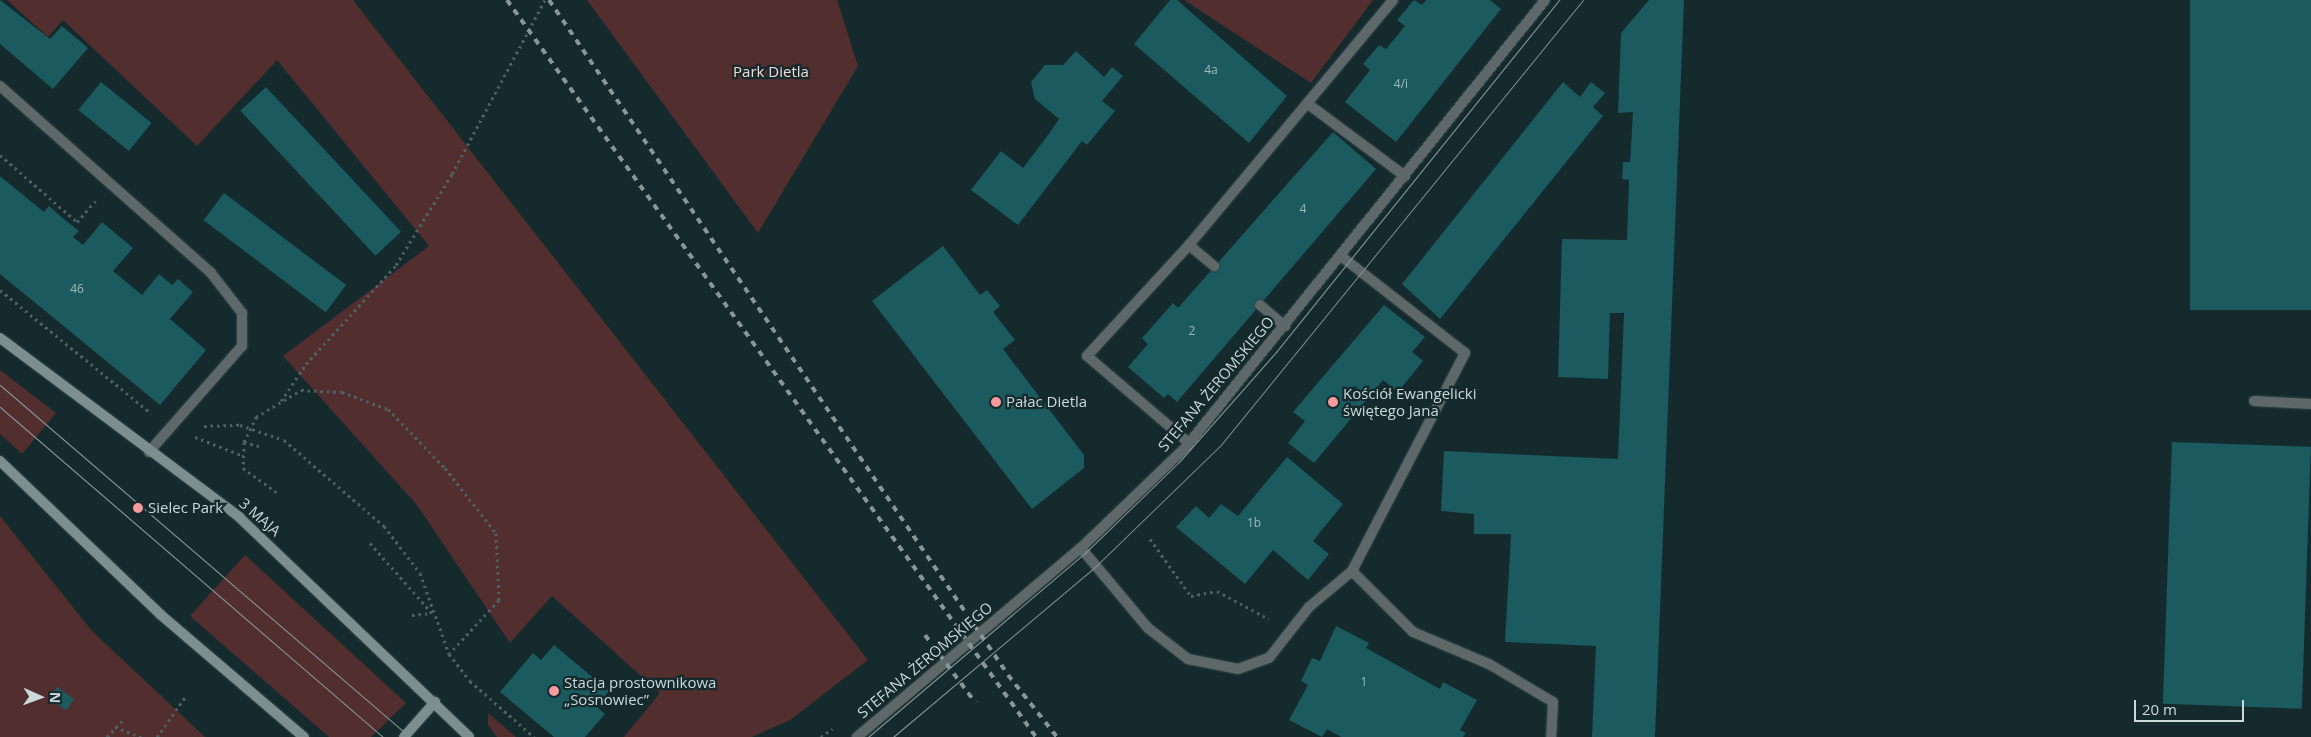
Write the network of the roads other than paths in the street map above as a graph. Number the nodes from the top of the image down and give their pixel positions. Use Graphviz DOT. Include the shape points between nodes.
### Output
graph roads {
  1 [pos="1393,0"];
  2 [pos="1545,0"];
  3 [pos="0,86"];
  4 [pos="1308,104"];
  5 [pos="1405,176"];
  6 [pos="1189,245"];
  7 [pos="1341,256"];
  8 [pos="1214,266"];
  9 [pos="1260,305"];
  10 [pos="1285,326"];
  11 [pos="0,338"];
  12 [pos="2254,401"];
  13 [pos="2311,404"];
  14 [pos="1189,443"];
  15 [pos="149,452"];
  16 [pos="0,461"];
  17 [pos="1081,548"];
  18 [pos="1352,571"];
  19 [pos="435,702"];
  20 [pos="304,737"];
  21 [pos="404,737"];
  22 [pos="470,737"];
  23 [pos="857,737"];
  24 [pos="1551,737"];
  1 -- 4 [label="street"];
  2 -- 5 [label="street, STEFANA ŻEROMSKIEGO"];
  3 -- 15 [label="street" via="222,284 242,314 242,346"];
  4 -- 5 [label="street"];
  4 -- 6 [label="street"];
  5 -- 7 [label="street, STEFANA ŻEROMSKIEGO"];
  6 -- 8 [label="street"];
  6 -- 14 [label="street" via="1087,356"];
  7 -- 10 [label="street, STEFANA ŻEROMSKIEGO"];
  7 -- 18 [label="street" via="1465,353"];
  9 -- 10 [label="street"];
  10 -- 14 [label="street, STEFANA ŻEROMSKIEGO"];
  11 -- 15 [label="main road, 3 MAJA"];
  12 -- 13 [label="street"];
  14 -- 17 [label="street, STEFANA ŻEROMSKIEGO"];
  15 -- 19 [label="main road, 3 MAJA" via="238,517"];
  16 -- 20 [label="main road" via="161,615"];
  17 -- 18 [label="street" via="1148,628 1188,660 1238,669 1269,658 1309,607"];
  17 -- 23 [label="street, STEFANA ŻEROMSKIEGO"];
  18 -- 24 [label="street" via="1413,632 1489,664 1553,702"];
  19 -- 21 [label="main road"];
  19 -- 22 [label="main road, 3 MAJA"];
}
